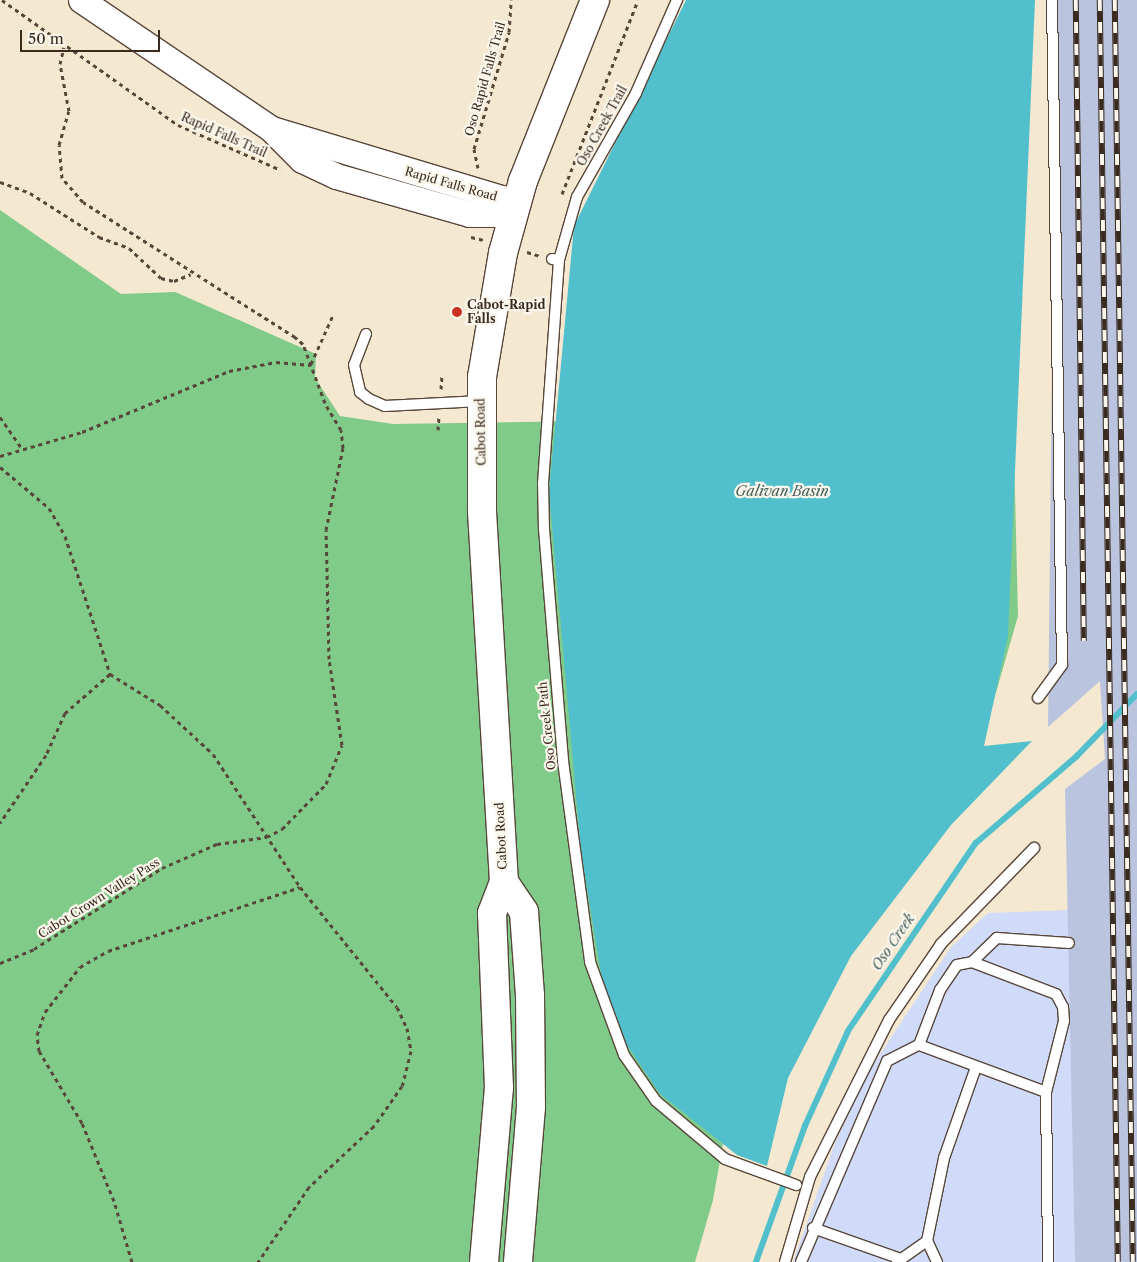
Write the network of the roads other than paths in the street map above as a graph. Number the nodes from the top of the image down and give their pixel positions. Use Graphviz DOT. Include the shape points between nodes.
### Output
graph roads {
  1 [pos="81,0"];
  2 [pos="595,0"];
  3 [pos="677,0"];
  4 [pos="1052,0"];
  5 [pos="270,128"];
  6 [pos="514,214"];
  7 [pos="556,259"];
  8 [pos="366,334"];
  9 [pos="481,401"];
  10 [pos="1038,698"];
  11 [pos="1034,848"];
  12 [pos="504,882"];
  13 [pos="1069,943"];
  14 [pos="972,962"];
  15 [pos="919,1045"];
  16 [pos="976,1067"];
  17 [pos="1046,1092"];
  18 [pos="800,1188"];
  19 [pos="813,1228"];
  20 [pos="927,1241"];
  21 [pos="899,1261"];
  22 [pos="484,1262"];
  23 [pos="518,1262"];
  24 [pos="785,1262"];
  25 [pos="801,1262"];
  26 [pos="937,1262"];
  27 [pos="1048,1262"];
  1 -- 5 [label="street, Rapid Falls Road"];
  2 -- 6 [label="main road, Cabot Road" via="555,96"];
  3 -- 7 [label="lane, Oso Creek Trail" via="636,93 577,197"];
  4 -- 10 [label="lane" via="1062,665"];
  5 -- 6 [label="street, Rapid Falls Road" via="502,198"];
  5 -- 6 [label="street, Rapid Falls Road" via="302,160 336,176 469,214"];
  6 -- 9 [label="main road, Cabot Road" via="487,336"];
  7 -- 18 [label="lane, Oso Creek Path" via="543,483 544,529 563,761 590,962 608,1020 639,1079 656,1101 725,1159"];
  8 -- 9 [label="lane" via="354,365 360,392 369,399 385,406"];
  9 -- 12 [label="main road, Cabot Road" via="482,511"];
  11 -- 18 [label="lane" via="942,944 889,1020"];
  12 -- 22 [label="main road, Cabot Road" via="492,913 499,1088"];
  12 -- 23 [label="main road, Cabot Road" via="524,912 530,996 531,1107"];
  13 -- 14 [label="lane" via="997,938"];
  14 -- 15 [label="lane" via="958,965 940,990"];
  14 -- 17 [label="lane" via="1056,994 1064,1021"];
  15 -- 16 [label="lane"];
  15 -- 19 [label="lane" via="887,1060"];
  16 -- 17 [label="lane"];
  16 -- 20 [label="lane" via="944,1158"];
  17 -- 27 [label="lane"];
  18 -- 24 [label="lane"];
  19 -- 21 [label="lane"];
  19 -- 25 [label="lane"];
  20 -- 21 [label="lane"];
  20 -- 26 [label="lane"];
}
